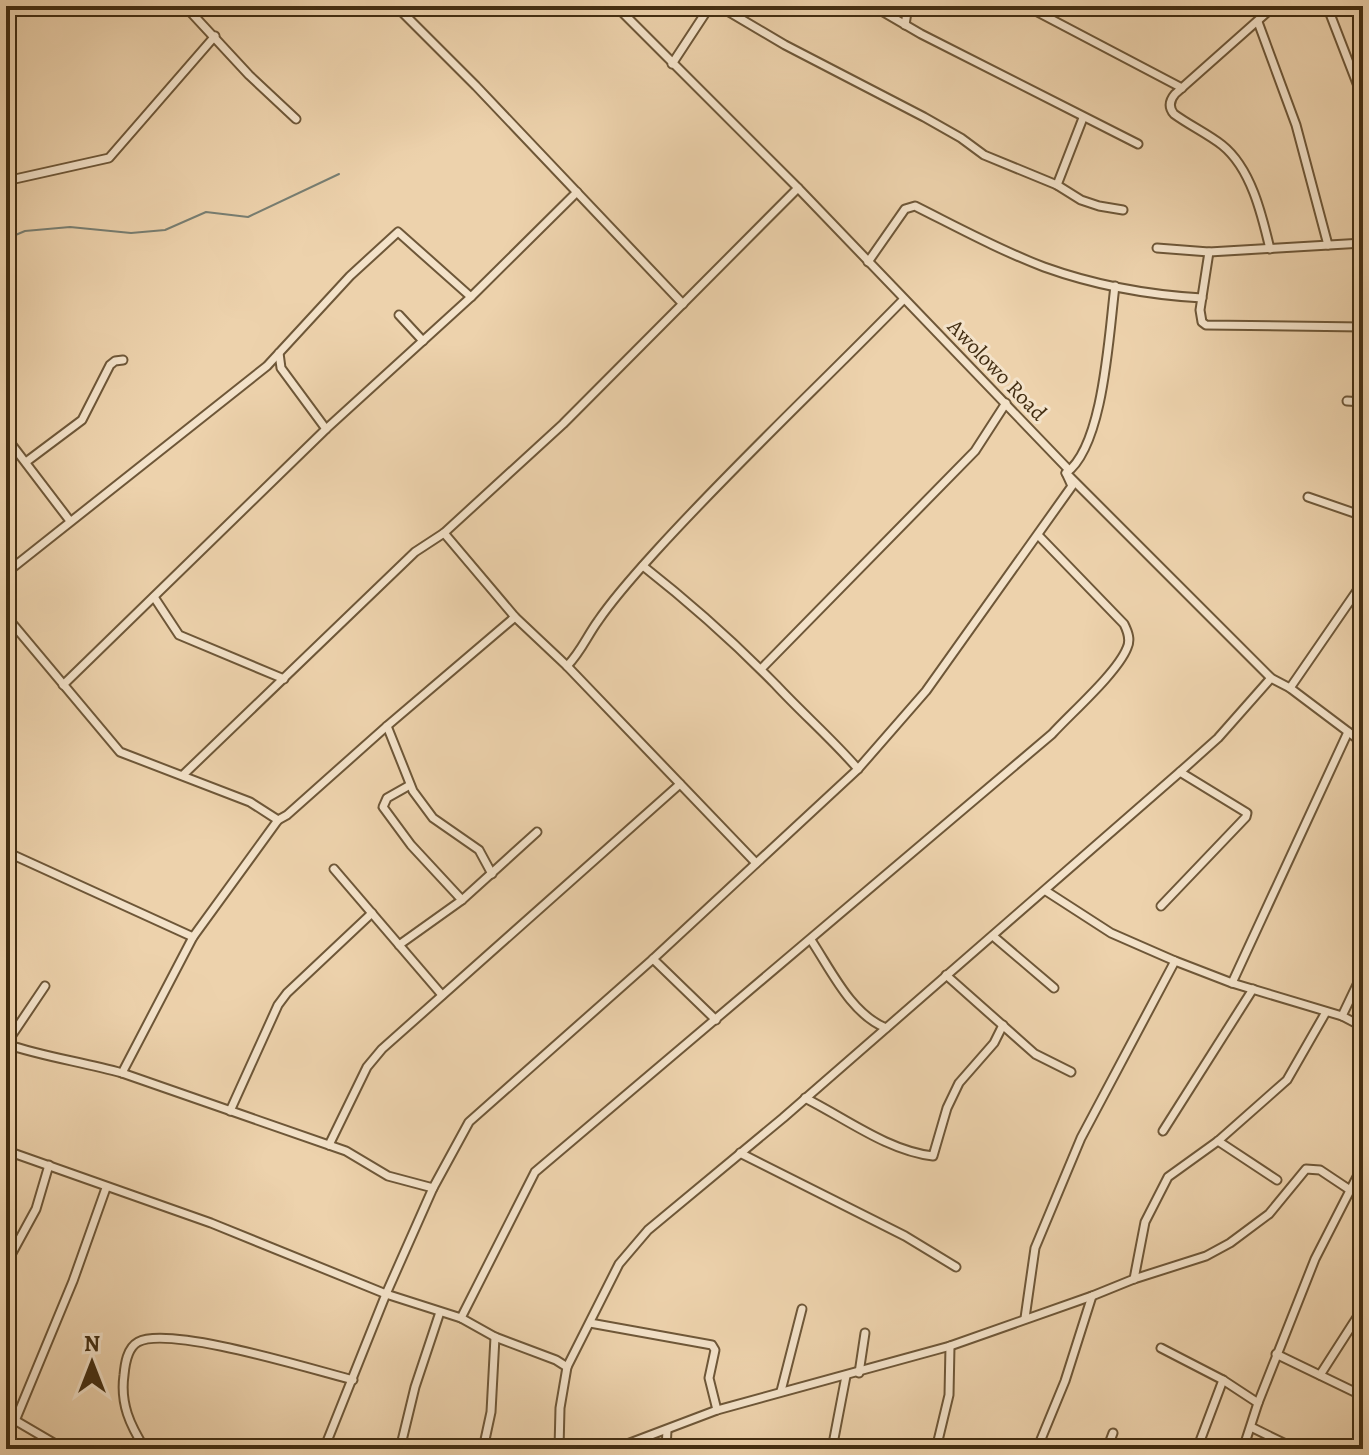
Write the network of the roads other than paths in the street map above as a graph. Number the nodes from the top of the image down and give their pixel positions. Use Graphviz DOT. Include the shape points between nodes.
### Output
graph roads {
  1 [pos="185,6"];
  2 [pos="396,6"];
  3 [pos="616,6"];
  4 [pos="710,6"];
  5 [pos="719,6"];
  6 [pos="873,6"];
  7 [pos="908,6"];
  8 [pos="1026,6"];
  9 [pos="1274,6"];
  10 [pos="1327,6"];
  11 [pos="1258,22"];
  12 [pos="905,25"];
  13 [pos="215,36"];
  14 [pos="672,64"];
  15 [pos="1182,88"];
  16 [pos="1363,99"];
  17 [pos="1083,118"];
  18 [pos="296,119"];
  19 [pos="1138,144"];
  20 [pos="6,181"];
  21 [pos="1057,185"];
  22 [pos="798,188"];
  23 [pos="577,192"];
  24 [pos="1123,210"];
  25 [pos="1363,243"];
  26 [pos="1328,245"];
  27 [pos="1157,248"];
  28 [pos="1270,249"];
  29 [pos="1209,252"];
  30 [pos="868,262"];
  31 [pos="1115,286"];
  32 [pos="471,297"];
  33 [pos="1202,298"];
  34 [pos="903,300"];
  35 [pos="683,304"];
  36 [pos="399,315"];
  37 [pos="1363,327"];
  38 [pos="423,341"];
  39 [pos="279,353"];
  40 [pos="123,360"];
  41 [pos="267,366"];
  42 [pos="281,368"];
  43 [pos="1347,401"];
  44 [pos="1363,402"];
  45 [pos="1006,403"];
  46 [pos="326,429"];
  47 [pos="6,437"];
  48 [pos="26,462"];
  49 [pos="1066,473"];
  50 [pos="1308,497"];
  51 [pos="1363,516"];
  52 [pos="70,521"];
  53 [pos="444,533"];
  54 [pos="1038,535"];
  55 [pos="643,566"];
  56 [pos="6,573"];
  57 [pos="1363,582"];
  58 [pos="154,597"];
  59 [pos="6,616"];
  60 [pos="515,617"];
  61 [pos="567,666"];
  62 [pos="762,668"];
  63 [pos="1271,678"];
  64 [pos="284,679"];
  65 [pos="63,685"];
  66 [pos="1290,688"];
  67 [pos="387,726"];
  68 [pos="1348,732"];
  69 [pos="1363,743"];
  70 [pos="858,769"];
  71 [pos="1180,772"];
  72 [pos="183,775"];
  73 [pos="680,784"];
  74 [pos="410,785"];
  75 [pos="278,820"];
  76 [pos="537,832"];
  77 [pos="6,848"];
  78 [pos="756,863"];
  79 [pos="334,869"];
  80 [pos="492,874"];
  81 [pos="1046,891"];
  82 [pos="462,900"];
  83 [pos="1161,906"];
  84 [pos="372,913"];
  85 [pos="993,936"];
  86 [pos="193,937"];
  87 [pos="811,940"];
  88 [pos="399,945"];
  89 [pos="653,959"];
  90 [pos="1175,961"];
  91 [pos="1363,972"];
  92 [pos="946,975"];
  93 [pos="1232,983"];
  94 [pos="45,986"];
  95 [pos="1054,988"];
  96 [pos="1253,989"];
  97 [pos="442,995"];
  98 [pos="1326,1012"];
  99 [pos="1342,1016"];
  100 [pos="716,1020"];
  101 [pos="876,1024"];
  102 [pos="1003,1025"];
  103 [pos="1363,1027"];
  104 [pos="886,1028"];
  105 [pos="870,1041"];
  106 [pos="6,1044"];
  107 [pos="1071,1072"];
  108 [pos="122,1073"];
  109 [pos="6,1081"];
  110 [pos="805,1098"];
  111 [pos="230,1111"];
  112 [pos="6,1113"];
  113 [pos="8,1126"];
  114 [pos="1163,1131"];
  115 [pos="1218,1141"];
  116 [pos="329,1145"];
  117 [pos="10,1152"];
  118 [pos="740,1153"];
  119 [pos="6,1164"];
  120 [pos="49,1165"];
  121 [pos="1363,1167"];
  122 [pos="1277,1180"];
  123 [pos="106,1188"];
  124 [pos="433,1188"];
  125 [pos="1350,1190"];
  126 [pos="6,1264"];
  127 [pos="956,1267"];
  128 [pos="1134,1279"];
  129 [pos="386,1294"];
  130 [pos="1092,1296"];
  131 [pos="1363,1308"];
  132 [pos="802,1309"];
  133 [pos="440,1312"];
  134 [pos="461,1318"];
  135 [pos="1025,1318"];
  136 [pos="590,1323"];
  137 [pos="865,1333"];
  138 [pos="495,1337"];
  139 [pos="950,1346"];
  140 [pos="1161,1348"];
  141 [pos="1276,1354"];
  142 [pos="567,1367"];
  143 [pos="859,1373"];
  144 [pos="1320,1375"];
  145 [pos="846,1376"];
  146 [pos="353,1380"];
  147 [pos="1223,1380"];
  148 [pos="781,1391"];
  149 [pos="1363,1396"];
  150 [pos="1258,1403"];
  151 [pos="717,1410"];
  152 [pos="6,1415"];
  153 [pos="15,1421"];
  154 [pos="1251,1427"];
  155 [pos="667,1430"];
  156 [pos="1113,1433"];
  157 [pos="64,1449"];
  158 [pos="145,1449"];
  159 [pos="324,1449"];
  160 [pos="400,1449"];
  161 [pos="483,1449"];
  162 [pos="559,1449"];
  163 [pos="614,1449"];
  164 [pos="666,1449"];
  165 [pos="832,1449"];
  166 [pos="936,1449"];
  167 [pos="1037,1449"];
  168 [pos="1107,1449"];
  169 [pos="1197,1449"];
  170 [pos="1243,1449"];
  171 [pos="1296,1449"];
  1 -- 13 [label="street"];
  2 -- 23 [label="street"];
  3 -- 14 [label="street, Awolowo Road"];
  4 -- 14 [label="street"];
  5 -- 21 [label="street" via="984,155"];
  6 -- 12 [label="street"];
  7 -- 12 [label="street"];
  8 -- 15 [label="street"];
  9 -- 11 [label="street"];
  10 -- 16 [label="street"];
  11 -- 15 [label="street"];
  11 -- 26 [label="street" via="1296,125"];
  12 -- 17 [label="street"];
  13 -- 18 [label="street"];
  13 -- 20 [label="street" via="109,158"];
  14 -- 22 [label="street, Awolowo Road"];
  15 -- 28 [label="street" via="1171,99 1171,111 1233,156 1263,220"];
  17 -- 19 [label="street"];
  17 -- 21 [label="street"];
  21 -- 24 [label="street" via="1090,203"];
  22 -- 30 [label="street, Awolowo Road"];
  22 -- 35 [label="street"];
  23 -- 32 [label="street"];
  23 -- 35 [label="street"];
  25 -- 26 [label="street"];
  26 -- 28 [label="street"];
  27 -- 29 [label="street"];
  28 -- 29 [label="street"];
  29 -- 33 [label="street"];
  30 -- 31 [label="street" via="905,209 915,206 1044,267"];
  30 -- 34 [label="street, Awolowo Road"];
  31 -- 33 [label="street"];
  31 -- 49 [label="street" via="1096,418 1078,464"];
  32 -- 38 [label="street"];
  32 -- 39 [label="street" via="398,232"];
  33 -- 37 [label="street" via="1200,316 1206,325"];
  34 -- 45 [label="street, Awolowo Road"];
  34 -- 55 [label="street" via="734,467"];
  35 -- 53 [label="street"];
  36 -- 38 [label="street"];
  38 -- 46 [label="street"];
  39 -- 41 [label="street"];
  39 -- 42 [label="street"];
  40 -- 48 [label="street" via="110,365 82,420"];
  41 -- 42 [label="street"];
  41 -- 52 [label="street"];
  42 -- 46 [label="street"];
  43 -- 44 [label="street"];
  45 -- 49 [label="street, Awolowo Road" via="1069,470"];
  45 -- 62 [label="street" via="975,451"];
  46 -- 58 [label="street"];
  47 -- 48 [label="street"];
  48 -- 52 [label="street"];
  49 -- 54 [label="street" via="1072,486"];
  49 -- 63 [label="street, Awolowo Road"];
  50 -- 51 [label="street"];
  52 -- 56 [label="street"];
  53 -- 60 [label="street"];
  53 -- 64 [label="street" via="415,552"];
  54 -- 70 [label="street" via="926,691"];
  54 -- 87 [label="street" via="1124,624 1128,647 1052,734"];
  55 -- 61 [label="street"];
  55 -- 62 [label="street"];
  57 -- 66 [label="street"];
  58 -- 64 [label="street" via="179,635"];
  58 -- 65 [label="street"];
  59 -- 65 [label="street"];
  60 -- 61 [label="street"];
  60 -- 67 [label="street"];
  61 -- 73 [label="street"];
  62 -- 70 [label="street"];
  63 -- 66 [label="street, Awolowo Road"];
  63 -- 71 [label="street"];
  64 -- 72 [label="street"];
  65 -- 72 [label="street" via="120,752"];
  66 -- 68 [label="street, Awolowo Road"];
  67 -- 74 [label="street"];
  67 -- 75 [label="street"];
  68 -- 69 [label="street, Awolowo Road"];
  68 -- 93 [label="street"];
  70 -- 78 [label="street"];
  71 -- 81 [label="street"];
  71 -- 83 [label="street" via="1247,813"];
  72 -- 75 [label="street" via="250,802"];
  73 -- 78 [label="street"];
  73 -- 97 [label="street"];
  74 -- 80 [label="street" via="433,818 479,850"];
  74 -- 82 [label="street" via="387,798 383,807"];
  75 -- 86 [label="street"];
  76 -- 80 [label="street"];
  77 -- 86 [label="street"];
  78 -- 89 [label="street"];
  79 -- 84 [label="street"];
  80 -- 82 [label="street"];
  81 -- 85 [label="street"];
  81 -- 90 [label="street" via="1111,933"];
  82 -- 88 [label="street"];
  84 -- 88 [label="street"];
  84 -- 111 [label="street" via="278,1005"];
  85 -- 92 [label="street"];
  85 -- 95 [label="street"];
  86 -- 108 [label="street"];
  87 -- 100 [label="street"];
  87 -- 101 [label="street" via="853,1001"];
  88 -- 97 [label="street"];
  89 -- 100 [label="street"];
  89 -- 124 [label="street" via="479,1110"];
  90 -- 93 [label="street"];
  90 -- 135 [label="street" via="1075,1152 1035,1248"];
  91 -- 99 [label="street"];
  92 -- 102 [label="street"];
  92 -- 104 [label="street"];
  93 -- 96 [label="street"];
  94 -- 106 [label="street"];
  96 -- 98 [label="street"];
  96 -- 114 [label="street"];
  97 -- 116 [label="street" via="367,1067"];
  98 -- 99 [label="street"];
  98 -- 115 [label="street" via="1287,1080"];
  99 -- 103 [label="street"];
  100 -- 134 [label="street" via="535,1172"];
  101 -- 104 [label="street"];
  101 -- 105 [label="street"];
  102 -- 107 [label="street" via="1035,1054"];
  102 -- 110 [label="street" via="959,1083 931,1157 872,1137"];
  104 -- 105 [label="street"];
  105 -- 110 [label="street"];
  106 -- 108 [label="street"];
  106 -- 109 [label="street"];
  108 -- 111 [label="street"];
  110 -- 118 [label="street"];
  111 -- 116 [label="street"];
  112 -- 113 [label="street"];
  113 -- 117 [label="street"];
  115 -- 122 [label="street"];
  115 -- 128 [label="street" via="1168,1177 1145,1222"];
  116 -- 124 [label="street" via="388,1176"];
  117 -- 119 [label="street"];
  117 -- 120 [label="street"];
  118 -- 127 [label="street"];
  118 -- 136 [label="street" via="648,1230 619,1264"];
  120 -- 123 [label="street"];
  120 -- 126 [label="street" via="36,1209"];
  121 -- 125 [label="street"];
  123 -- 129 [label="street" via="211,1223"];
  123 -- 153 [label="street"];
  124 -- 129 [label="street"];
  125 -- 128 [label="street" via="1320,1170 1306,1169 1269,1214 1230,1243"];
  125 -- 141 [label="street"];
  128 -- 130 [label="street"];
  129 -- 133 [label="street"];
  129 -- 146 [label="street"];
  130 -- 135 [label="street"];
  130 -- 167 [label="street"];
  131 -- 144 [label="street"];
  132 -- 148 [label="street"];
  133 -- 134 [label="street"];
  133 -- 160 [label="street"];
  134 -- 138 [label="street"];
  135 -- 139 [label="street"];
  136 -- 142 [label="street"];
  136 -- 151 [label="street" via="712,1345 709,1378"];
  137 -- 143 [label="street"];
  138 -- 142 [label="street"];
  138 -- 161 [label="street" via="491,1412"];
  139 -- 143 [label="street"];
  139 -- 166 [label="street" via="949,1395"];
  140 -- 147 [label="street"];
  141 -- 144 [label="street"];
  141 -- 150 [label="street"];
  142 -- 162 [label="street"];
  143 -- 145 [label="street"];
  144 -- 149 [label="street"];
  145 -- 148 [label="street"];
  145 -- 165 [label="street"];
  146 -- 158 [label="street" via="214,1346 140,1341 126,1361 123,1380 129,1423"];
  146 -- 159 [label="street"];
  147 -- 150 [label="street"];
  147 -- 169 [label="street"];
  148 -- 151 [label="street"];
  150 -- 154 [label="street"];
  151 -- 155 [label="street"];
  152 -- 153 [label="street"];
  153 -- 157 [label="street"];
  154 -- 170 [label="street"];
  154 -- 171 [label="street"];
  155 -- 163 [label="street"];
  155 -- 164 [label="street"];
  156 -- 168 [label="street"];
}
